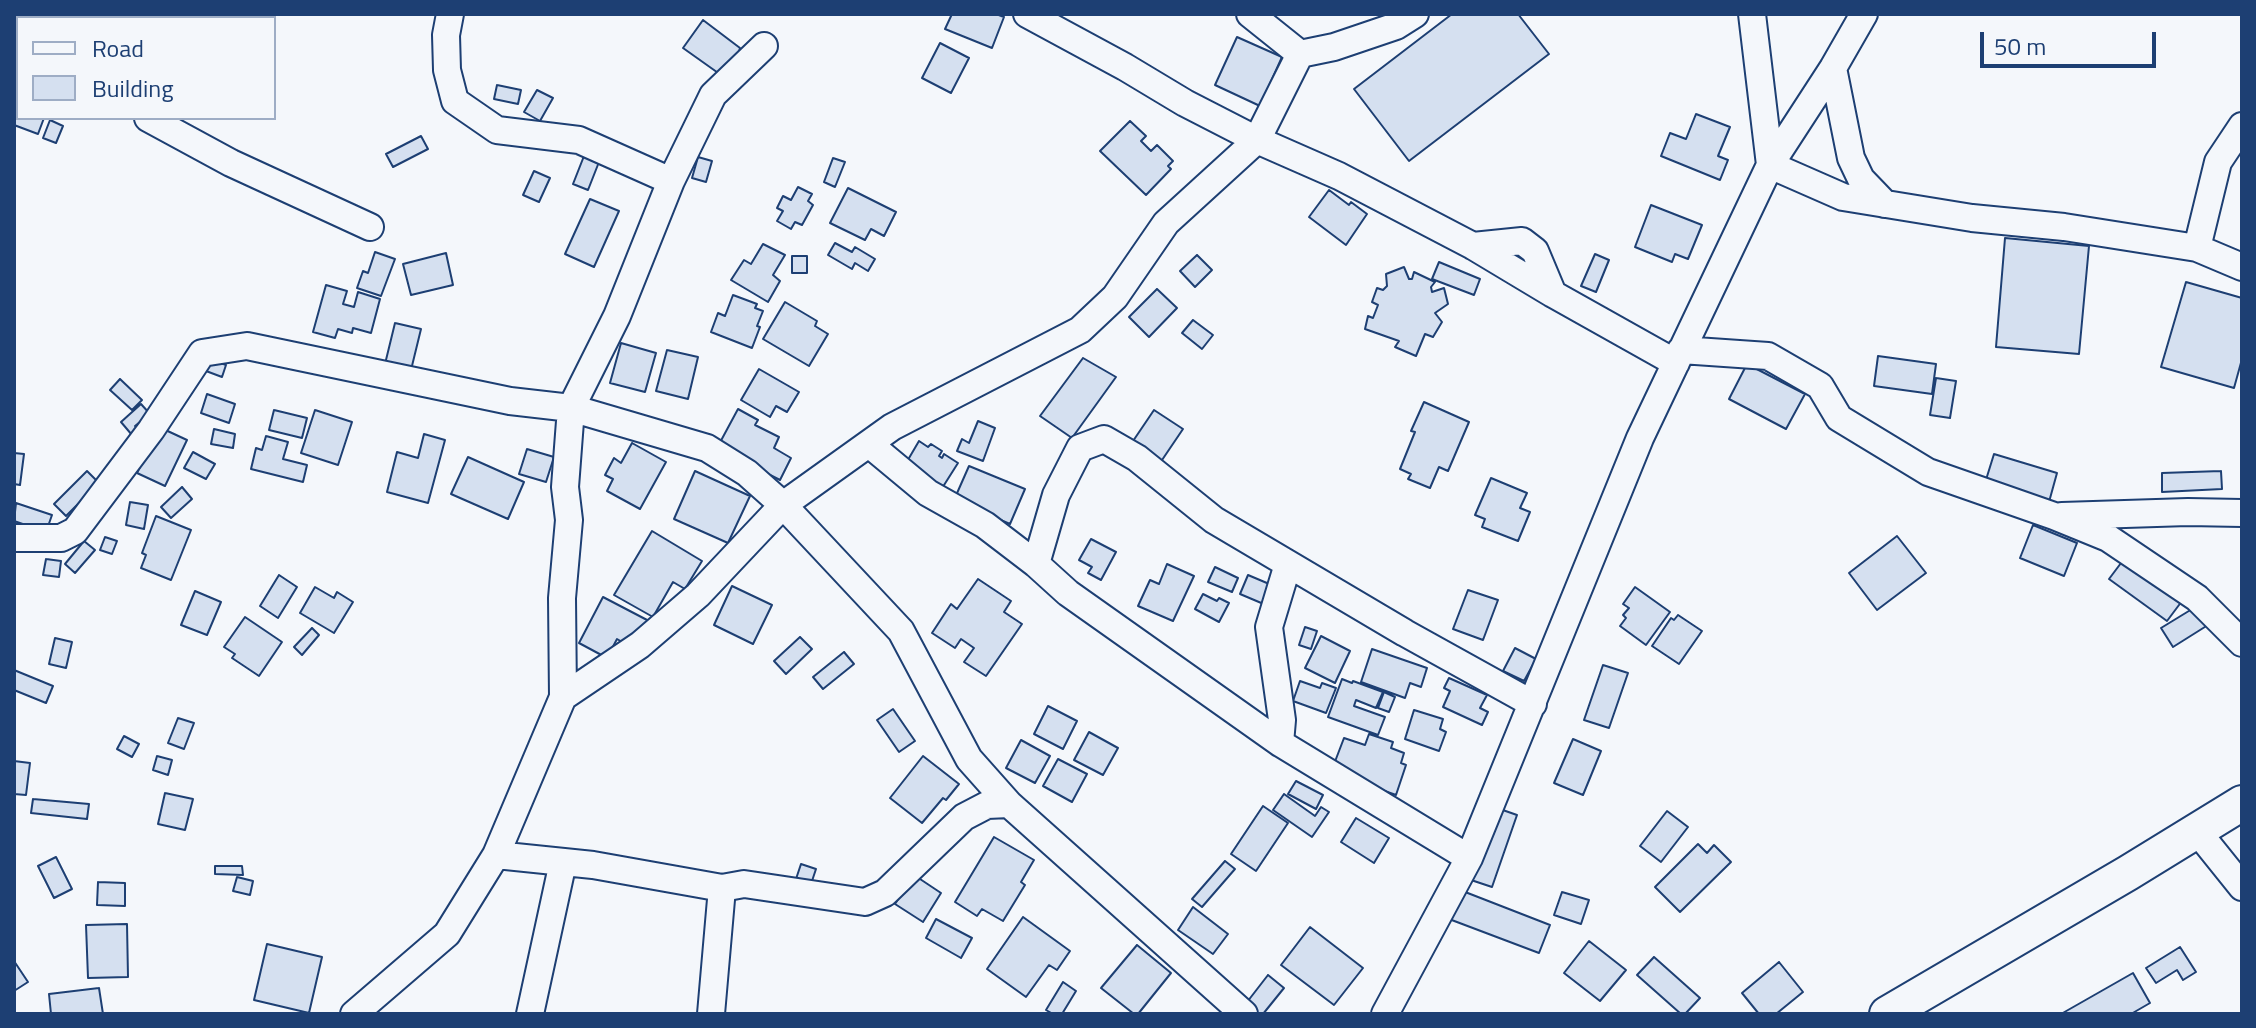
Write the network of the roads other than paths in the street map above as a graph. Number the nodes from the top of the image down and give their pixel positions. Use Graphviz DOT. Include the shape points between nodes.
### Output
graph roads {
  1 [pos="450,14"];
  2 [pos="1027,14"];
  3 [pos="1250,14"];
  4 [pos="1415,14"];
  5 [pos="1752,14"];
  6 [pos="1864,14"];
  7 [pos="764,46"];
  8 [pos="1300,54"];
  9 [pos="1833,68"];
  10 [pos="152,120"];
  11 [pos="2242,126"];
  12 [pos="1257,140"];
  13 [pos="1770,165"];
  14 [pos="671,181"];
  15 [pos="1885,204"];
  16 [pos="370,227"];
  17 [pos="2197,248"];
  18 [pos="2242,267"];
  19 [pos="1679,356"];
  20 [pos="571,408"];
  21 [pos="869,444"];
  22 [pos="783,505"];
  23 [pos="2242,513"];
  24 [pos="2054,516"];
  25 [pos="14,538"];
  26 [pos="1036,564"];
  27 [pos="1288,564"];
  28 [pos="2242,643"];
  29 [pos="563,697"];
  30 [pos="1533,704"];
  31 [pos="1280,743"];
  32 [pos="2242,803"];
  33 [pos="1009,804"];
  34 [pos="2197,831"];
  35 [pos="496,855"];
  36 [pos="1469,858"];
  37 [pos="563,862"];
  38 [pos="2242,887"];
  39 [pos="722,888"];
  40 [pos="354,1014"];
  41 [pos="530,1014"];
  42 [pos="711,1014"];
  43 [pos="1244,1014"];
  44 [pos="1385,1014"];
  45 [pos="1887,1014"];
  1 -- 14 [label="street" via="447,70 455,101 497,130 579,140"];
  2 -- 12 [label="street"];
  3 -- 8 [label="street"];
  4 -- 8 [label="street" via="1396,26"];
  5 -- 13 [label="street"];
  6 -- 9 [label="street"];
  7 -- 14 [label="street" via="713,95"];
  8 -- 12 [label="street"];
  9 -- 13 [label="street"];
  9 -- 15 [label="street" via="1851,158 1861,179"];
  10 -- 16 [label="street"];
  11 -- 17 [label="street" via="2218,162"];
  12 -- 19 [label="street" via="1339,176 1553,294"];
  12 -- 21 [label="street" via="1166,223 1115,297 1080,330 892,427"];
  13 -- 15 [label="street" via="1843,197"];
  13 -- 19 [label="street"];
  14 -- 20 [label="street" via="617,316"];
  15 -- 17 [label="street"];
  17 -- 18 [label="street"];
  19 -- 24 [label="street" via="1768,356 1820,386 1839,418 1928,472"];
  19 -- 30 [label="street" via="1640,438"];
  20 -- 22 [label="street" via="707,448"];
  20 -- 25 [label="street" via="510,401 247,346 202,353 75,531 61,538"];
  20 -- 29 [label="street"];
  21 -- 22 [label="street"];
  21 -- 26 [label="street" via="928,493 985,525"];
  22 -- 29 [label="street" via="698,595 640,645"];
  22 -- 33 [label="street" via="901,631 969,759"];
  23 -- 24 [label="street"];
  24 -- 28 [label="street" via="2108,538 2197,598"];
  26 -- 27 [label="street" via="1056,495 1080,448 1104,439 1137,458 1214,520"];
  26 -- 31 [label="street" via="1068,593"];
  27 -- 30 [label="street"];
  27 -- 31 [label="street" via="1269,627 1282,720"];
  29 -- 35 [label="street"];
  30 -- 36 [label="street"];
  31 -- 36 [label="street"];
  32 -- 34 [label="main road"];
  33 -- 39 [label="street" via="987,805 964,817 885,893 865,902 744,884"];
  33 -- 43 [label="street"];
  34 -- 38 [label="street"];
  34 -- 45 [label="main road"];
  35 -- 37 [label="street"];
  35 -- 40 [label="street" via="447,934"];
  36 -- 44 [label="street"];
  37 -- 39 [label="street"];
  37 -- 41 [label="street"];
  39 -- 42 [label="street"];
}
